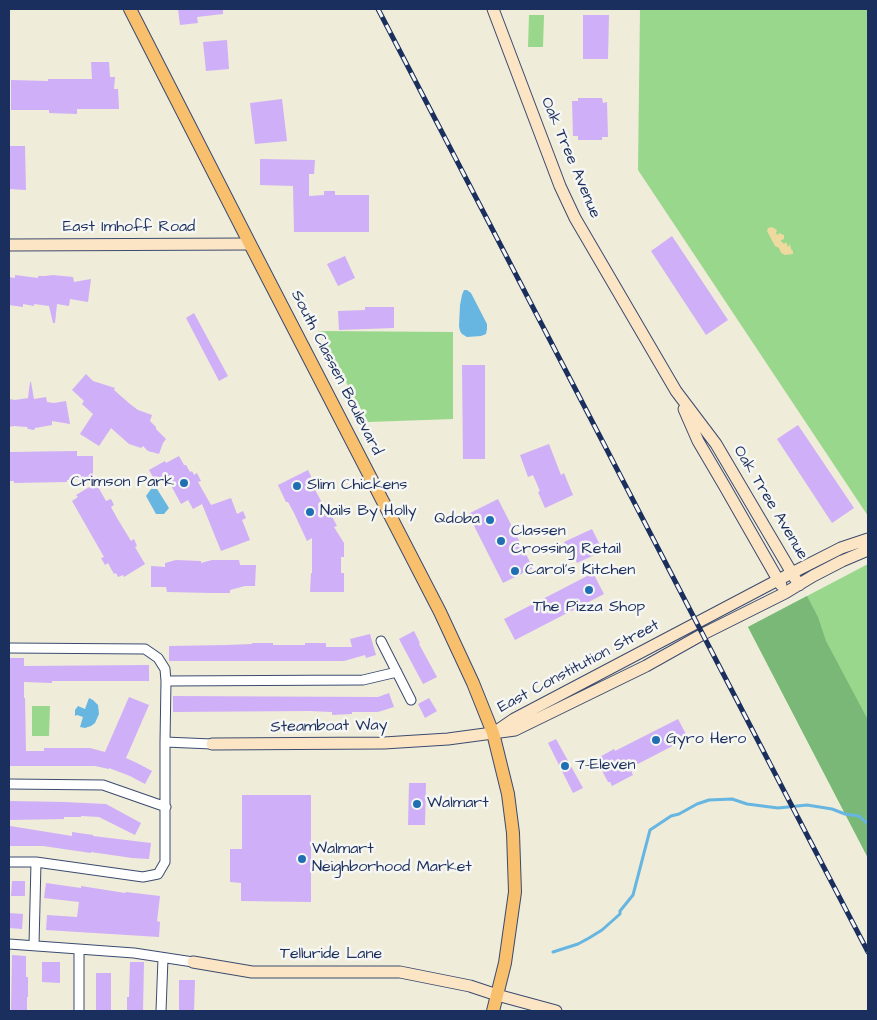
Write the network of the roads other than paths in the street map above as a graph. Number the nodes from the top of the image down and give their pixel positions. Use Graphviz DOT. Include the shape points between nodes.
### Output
graph roads {
  1 [pos="130,9"];
  2 [pos="493,9"];
  3 [pos="250,244"];
  4 [pos="9,245"];
  5 [pos="676,391"];
  6 [pos="737,479"];
  7 [pos="725,487"];
  8 [pos="868,539"];
  9 [pos="868,550"];
  10 [pos="793,573"];
  11 [pos="778,580"];
  12 [pos="799,585"];
  13 [pos="785,592"];
  14 [pos="381,641"];
  15 [pos="9,648"];
  16 [pos="397,672"];
  17 [pos="166,680"];
  18 [pos="411,700"];
  19 [pos="493,733"];
  20 [pos="165,742"];
  21 [pos="212,744"];
  22 [pos="9,784"];
  23 [pos="166,807"];
  24 [pos="9,862"];
  25 [pos="36,862"];
  26 [pos="9,944"];
  27 [pos="34,945"];
  28 [pos="79,950"];
  29 [pos="163,958"];
  30 [pos="193,962"];
  31 [pos="497,996"];
  32 [pos="79,1011"];
  33 [pos="161,1011"];
  34 [pos="493,1011"];
  35 [pos="556,1011"];
  1 -- 3 [label="main road, South Classen Boulevard"];
  2 -- 5 [label="street, Oak Tree Avenue" via="575,218"];
  3 -- 4 [label="street, East Imhoff Road"];
  3 -- 19 [label="main road, South Classen Boulevard" via="440,612"];
  5 -- 6 [label="street, Oak Tree Avenue" via="716,444"];
  5 -- 7 [label="street, Oak Tree Avenue" via="698,440"];
  6 -- 7 [label="street"];
  6 -- 10 [label="street, Oak Tree Avenue"];
  7 -- 11 [label="street, Oak Tree Avenue"];
  8 -- 10 [label="street, East Constitution Street" via="841,548"];
  9 -- 12 [label="street, East Constitution Street"];
  10 -- 11 [label="street, East Constitution Street"];
  10 -- 12 [label="street, Oak Tree Avenue"];
  11 -- 13 [label="street, Oak Tree Avenue"];
  11 -- 19 [label="street, East Constitution Street"];
  12 -- 13 [label="street, East Constitution Street"];
  13 -- 19 [label="street, East Constitution Street" via="646,666 515,730"];
  14 -- 16 [label="street"];
  15 -- 17 [label="street" via="145,649 158,658 165,669"];
  16 -- 17 [label="street" via="363,680"];
  16 -- 18 [label="street"];
  17 -- 20 [label="street"];
  19 -- 21 [label="street, Steamboat Way" via="384,743"];
  19 -- 31 [label="main road, South Classen Boulevard" via="508,794 515,892"];
  20 -- 21 [label="street, Steamboat Way"];
  20 -- 23 [label="street"];
  22 -- 23 [label="street" via="102,785"];
  23 -- 25 [label="street" via="165,862 158,874 143,876"];
  24 -- 25 [label="street"];
  25 -- 27 [label="street"];
  26 -- 27 [label="street, Telluride Lane"];
  27 -- 28 [label="street, Telluride Lane"];
  28 -- 29 [label="street, Telluride Lane"];
  28 -- 32 [label="street"];
  29 -- 30 [label="street, Telluride Lane"];
  29 -- 33 [label="street"];
  30 -- 31 [label="street, Telluride Lane" via="252,972 400,972 470,986"];
  31 -- 34 [label="main road, South Classen Boulevard"];
  31 -- 35 [label="street, Telluride Lane"];
}
